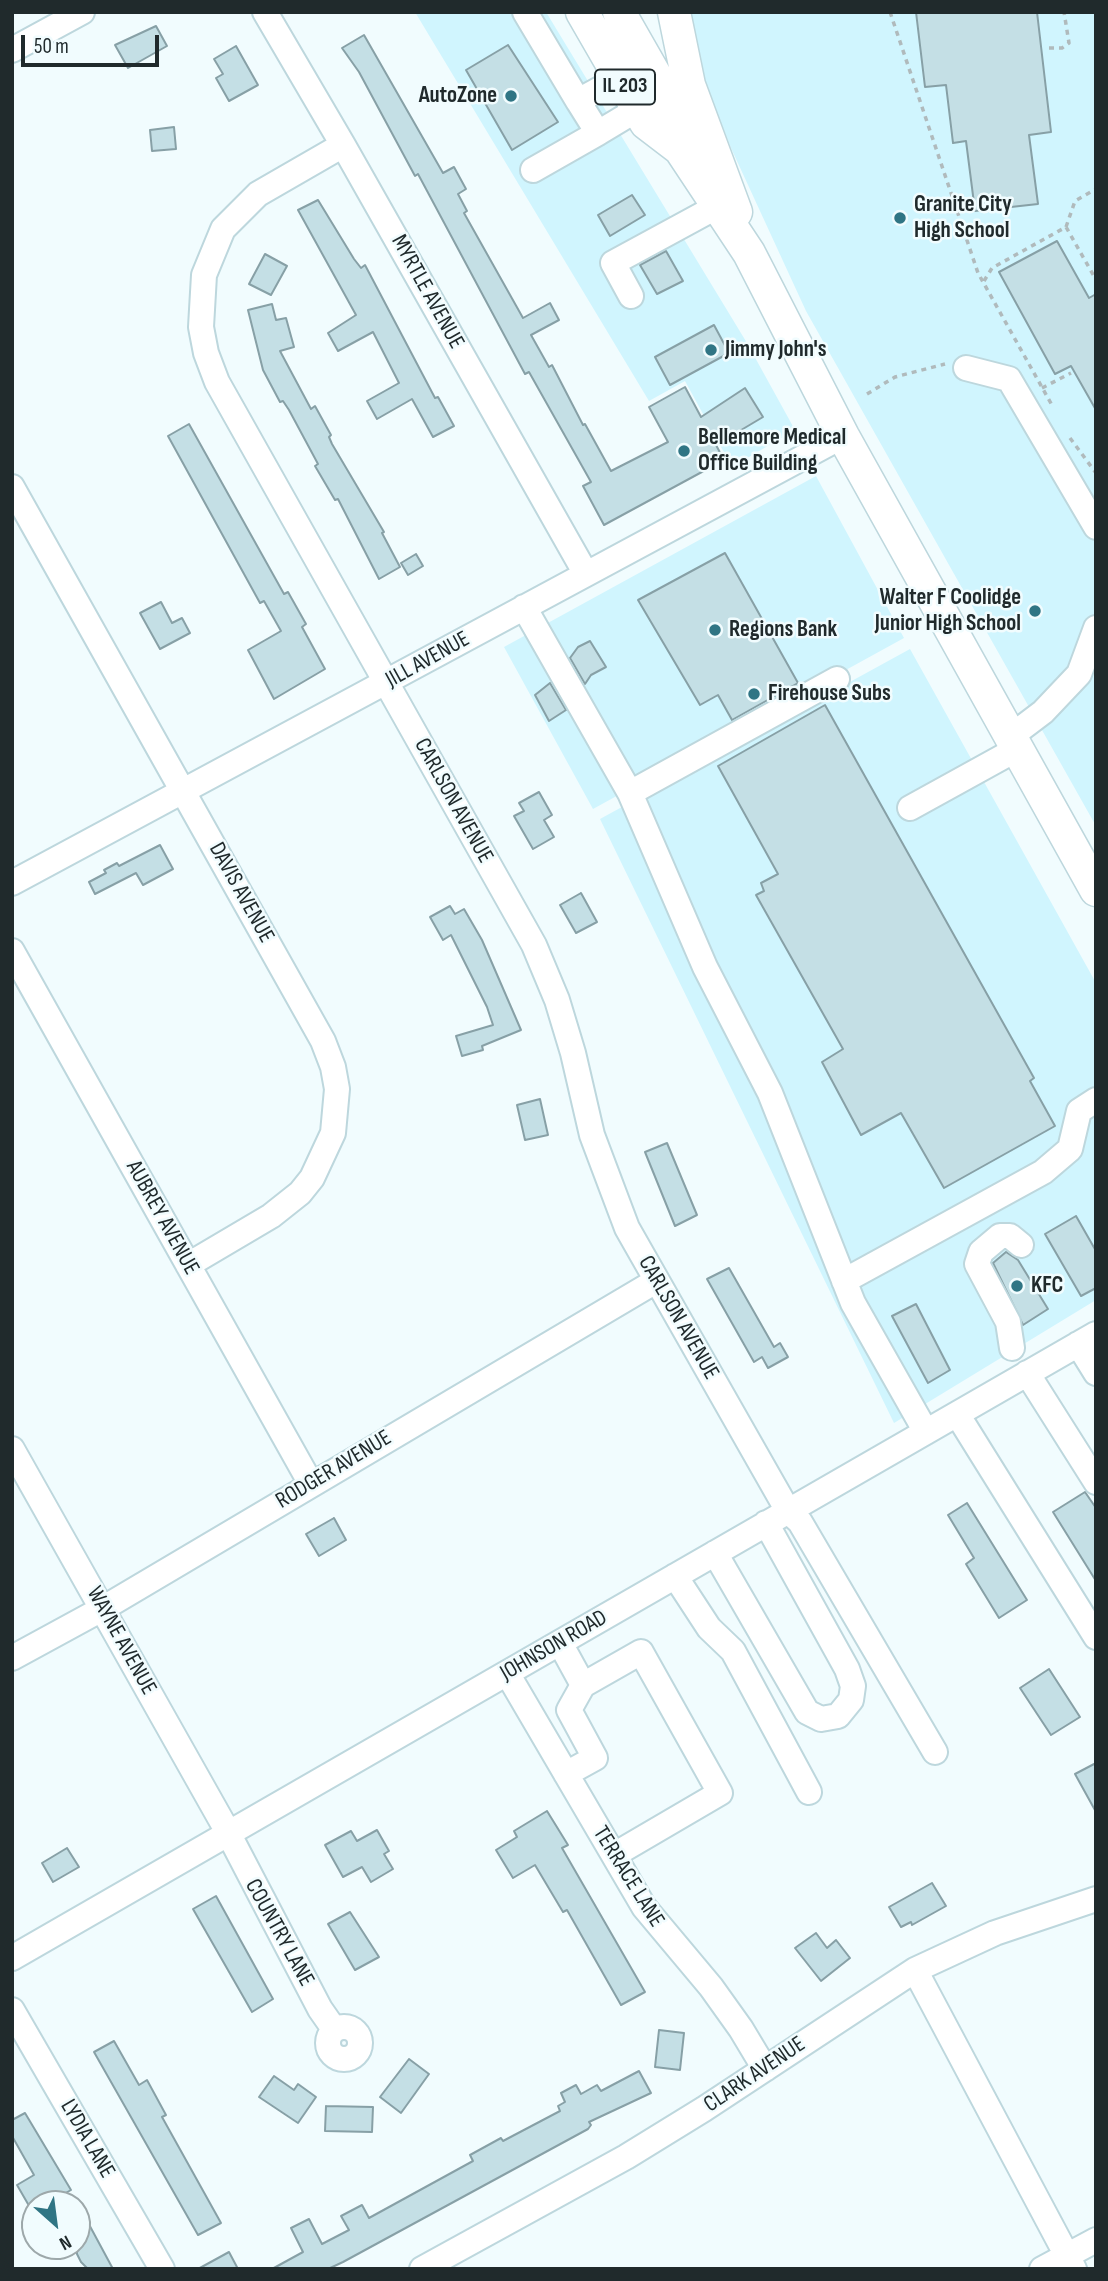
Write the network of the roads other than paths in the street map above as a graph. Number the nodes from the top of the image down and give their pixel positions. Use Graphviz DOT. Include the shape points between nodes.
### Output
graph roads {
  1 [pos="82,12"];
  2 [pos="265,12"];
  3 [pos="525,12"];
  4 [pos="582,12"];
  5 [pos="619,12"];
  6 [pos="674,12"];
  7 [pos="12,50"];
  8 [pos="620,78"];
  9 [pos="578,102"];
  10 [pos="638,109"];
  11 [pos="598,133"];
  12 [pos="344,145"];
  13 [pos="680,149"];
  14 [pos="533,170"];
  15 [pos="718,206"];
  16 [pos="749,253"];
  17 [pos="631,296"];
  18 [pos="966,368"];
  19 [pos="843,436"];
  20 [pos="12,487"];
  21 [pos="1096,527"];
  22 [pos="586,574"];
  23 [pos="524,607"];
  24 [pos="1096,628"];
  25 [pos="837,679"];
  26 [pos="386,682"];
  27 [pos="1013,743"];
  28 [pos="184,792"];
  29 [pos="630,793"];
  30 [pos="911,808"];
  31 [pos="12,883"];
  32 [pos="1096,890"];
  33 [pos="12,951"];
  34 [pos="1095,1101"];
  35 [pos="1021,1245"];
  36 [pos="188,1265"];
  37 [pos="656,1281"];
  38 [pos="844,1281"];
  39 [pos="1087,1339"];
  40 [pos="1013,1348"];
  41 [pos="1027,1373"];
  42 [pos="1096,1373"];
  43 [pos="957,1414"];
  44 [pos="926,1432"];
  45 [pos="12,1449"];
  46 [pos="1096,1482"];
  47 [pos="312,1484"];
  48 [pos="788,1511"];
  49 [pos="766,1523"];
  50 [pos="715,1553"];
  51 [pos="675,1576"];
  52 [pos="102,1609"];
  53 [pos="1096,1637"];
  54 [pos="560,1643"];
  55 [pos="12,1658"];
  56 [pos="507,1673"];
  57 [pos="583,1685"];
  58 [pos="935,1752"];
  59 [pos="566,1774"];
  60 [pos="809,1792"];
  61 [pos="228,1835"];
  62 [pos="614,1856"];
  63 [pos="1096,1899"];
  64 [pos="12,1958"];
  65 [pos="915,1970"];
  66 [pos="12,2010"];
  67 [pos="334,2029"];
  68 [pos="765,2069"];
  69 [pos="1096,2240"];
  70 [pos="457,2260"];
  71 [pos="1071,2262"];
  72 [pos="162,2269"];
  73 [pos="422,2269"];
  74 [pos="1042,2269"];
  1 -- 7 [label="street"];
  2 -- 12 [label="street, MYRTLE AVENUE"];
  3 -- 9 [label="street"];
  4 -- 8 [label="main road, IL 203"];
  5 -- 13 [label="main road, IL 203" via="671,103"];
  6 -- 16 [label="main road" via="690,85"];
  8 -- 9 [label="street"];
  8 -- 10 [label="main road, IL 203"];
  9 -- 11 [label="street"];
  10 -- 11 [label="street"];
  10 -- 13 [label="main road, IL 203" via="646,123"];
  11 -- 14 [label="street"];
  12 -- 22 [label="street, MYRTLE AVENUE"];
  12 -- 26 [label="street, CARLSON AVENUE" via="258,194 223,229 204,275 201,327 217,382"];
  13 -- 15 [label="main road, IL 203"];
  15 -- 16 [label="main road, IL 203"];
  15 -- 17 [label="street" via="613,263"];
  16 -- 19 [label="main road, IL 203"];
  18 -- 21 [label="street" via="1009,379"];
  19 -- 22 [label="street, JILL AVENUE"];
  19 -- 27 [label="main road, IL 203"];
  20 -- 28 [label="street, DAVIS AVENUE"];
  22 -- 23 [label="street, JILL AVENUE"];
  23 -- 26 [label="street, JILL AVENUE"];
  23 -- 29 [label="street"];
  24 -- 27 [label="street" via="1079,674"];
  25 -- 29 [label="street"];
  26 -- 28 [label="street, JILL AVENUE"];
  26 -- 37 [label="street, CARLSON AVENUE" via="534,945 561,1014 609,1185"];
  27 -- 30 [label="street"];
  27 -- 32 [label="main road, IL 203"];
  28 -- 31 [label="street, JILL AVENUE"];
  28 -- 36 [label="street, DAVIS AVENUE" via="323,1041 337,1088 326,1154 300,1193 271,1216"];
  29 -- 38 [label="street" via="705,967 770,1093"];
  33 -- 36 [label="street, AUBREY AVENUE"];
  34 -- 38 [label="street" via="1079,1111 1070,1149 1043,1172"];
  35 -- 40 [label="street" via="1010,1236 1000,1237 981,1252 977,1264 1008,1322"];
  36 -- 47 [label="street, AUBREY AVENUE"];
  37 -- 47 [label="street, RODGER AVENUE"];
  37 -- 48 [label="street, CARLSON AVENUE"];
  38 -- 44 [label="street"];
  39 -- 41 [label="street, JOHNSON ROAD"];
  39 -- 42 [label="street"];
  41 -- 43 [label="street, JOHNSON ROAD"];
  41 -- 46 [label="street"];
  43 -- 44 [label="street, JOHNSON ROAD"];
  43 -- 53 [label="street"];
  44 -- 48 [label="street, JOHNSON ROAD"];
  45 -- 52 [label="street, WAYNE AVENUE"];
  47 -- 52 [label="street, RODGER AVENUE"];
  48 -- 49 [label="street, JOHNSON ROAD"];
  48 -- 58 [label="street, CARLSON AVENUE" via="800,1522"];
  49 -- 50 [label="street, JOHNSON ROAD"];
  49 -- 50 [label="street" via="847,1669 853,1686 851,1700 838,1716 821,1719 807,1712"];
  50 -- 51 [label="street, JOHNSON ROAD"];
  51 -- 54 [label="street, JOHNSON ROAD"];
  51 -- 60 [label="street" via="709,1628 733,1651"];
  52 -- 55 [label="street, RODGER AVENUE"];
  52 -- 61 [label="street, WAYNE AVENUE"];
  54 -- 56 [label="street, JOHNSON ROAD"];
  54 -- 57 [label="street"];
  56 -- 59 [label="street, TERRACE LANE"];
  56 -- 61 [label="street, JOHNSON ROAD"];
  57 -- 59 [label="street" via="569,1710 595,1758"];
  57 -- 62 [label="street" via="641,1652 720,1793"];
  59 -- 62 [label="street, TERRACE LANE"];
  61 -- 64 [label="street, JOHNSON ROAD"];
  61 -- 67 [label="street, COUNTRY LANE"];
  62 -- 68 [label="street, TERRACE LANE" via="644,1907 711,1987"];
  63 -- 65 [label="street, CLARK AVENUE" via="995,1933"];
  65 -- 68 [label="street, CLARK AVENUE"];
  65 -- 71 [label="street"];
  66 -- 72 [label="street, LYDIA LANE"];
  68 -- 70 [label="street, CLARK AVENUE"];
  69 -- 71 [label="street"];
  70 -- 73 [label="street, CLARK AVENUE"];
  71 -- 74 [label="street"];
}
